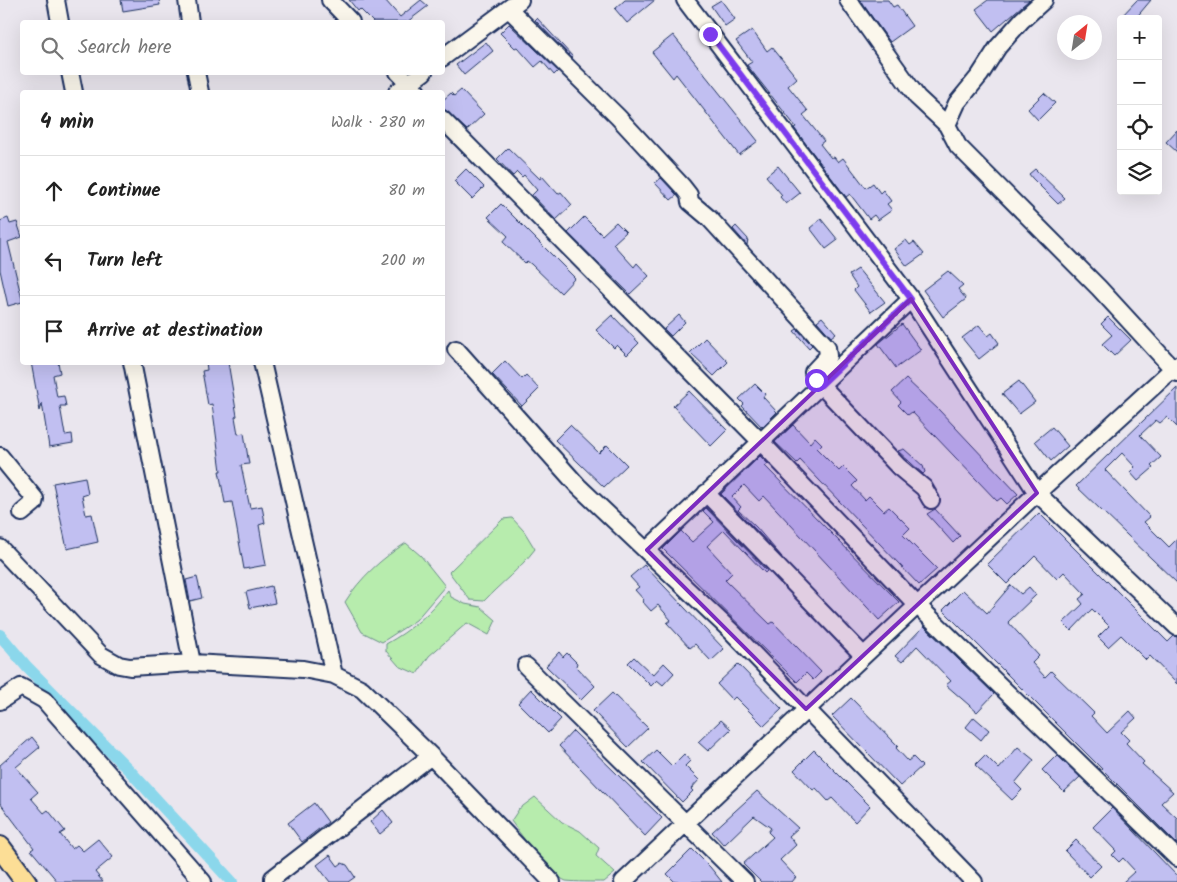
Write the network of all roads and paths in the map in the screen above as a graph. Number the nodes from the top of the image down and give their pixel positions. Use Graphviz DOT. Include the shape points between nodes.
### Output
graph roads {
  1 [pos="56,0"];
  2 [pos="187,0"];
  3 [pos="330,0"];
  4 [pos="685,0"];
  5 [pos="848,0"];
  6 [pos="1039,2"];
  7 [pos="515,4"];
  8 [pos="60,20"];
  9 [pos="190,20"];
  10 [pos="349,20"];
  11 [pos="445,56"];
  12 [pos="71,75"];
  13 [pos="197,75"];
  14 [pos="420,75"];
  15 [pos="405,85"];
  16 [pos="74,90"];
  17 [pos="200,90"];
  18 [pos="445,122"];
  19 [pos="947,125"];
  20 [pos="911,299"];
  21 [pos="456,349"];
  22 [pos="133,365"];
  23 [pos="263,365"];
  24 [pos="1176,369"];
  25 [pos="821,385"];
  26 [pos="761,442"];
  27 [pos="0,456"];
  28 [pos="1037,493"];
  29 [pos="706,494"];
  30 [pos="931,500"];
  31 [pos="28,508"];
  32 [pos="0,548"];
  33 [pos="647,550"];
  34 [pos="917,604"];
  35 [pos="1177,627"];
  36 [pos="863,655"];
  37 [pos="192,663"];
  38 [pos="526,666"];
  39 [pos="334,675"];
  40 [pos="0,700"];
  41 [pos="806,709"];
  42 [pos="431,756"];
  43 [pos="687,823"];
  44 [pos="0,847"];
  45 [pos="1177,858"];
  46 [pos="26,882"];
  47 [pos="203,882"];
  48 [pos="273,882"];
  49 [pos="552,882"];
  50 [pos="623,882"];
  51 [pos="745,882"];
  52 [pos="974,882"];
  1 -- 8 [label="street"];
  2 -- 9 [label="street"];
  3 -- 10 [label="street"];
  4 -- 20 [label="street"];
  5 -- 19 [label="street" via="917,97"];
  6 -- 19 [label="street" via="956,103"];
  7 -- 11 [label="street"];
  7 -- 25 [label="street" via="682,186 690,202 709,218 827,347 828,356 813,372"];
  12 -- 16 [label="street"];
  13 -- 17 [label="street"];
  14 -- 15 [label="street"];
  18 -- 26 [label="street"];
  19 -- 24 [label="street" via="958,146 975,165"];
  20 -- 25 [label="street"];
  20 -- 28 [label="street"];
  21 -- 33 [label="street" via="578,486"];
  22 -- 37 [label="street"];
  23 -- 39 [label="street"];
  24 -- 28 [label="street"];
  25 -- 26 [label="street"];
  25 -- 30 [label="street" via="924,488"];
  26 -- 29 [label="street"];
  26 -- 34 [label="street"];
  27 -- 31 [label="street" via="35,499"];
  28 -- 34 [label="street"];
  28 -- 35 [label="street"];
  29 -- 33 [label="street"];
  29 -- 36 [label="street"];
  32 -- 37 [label="street" via="101,655 130,667"];
  33 -- 41 [label="street"];
  34 -- 36 [label="street"];
  34 -- 45 [label="street"];
  36 -- 41 [label="street"];
  37 -- 39 [label="street"];
  38 -- 43 [label="street"];
  39 -- 42 [label="street" via="362,689"];
  40 -- 47 [label="street" via="21,687 44,700"];
  41 -- 43 [label="street"];
  41 -- 52 [label="street"];
  42 -- 48 [label="street" via="273,878"];
  42 -- 49 [label="street"];
  43 -- 50 [label="street"];
  43 -- 51 [label="street"];
  44 -- 46 [label="main road"];
}
